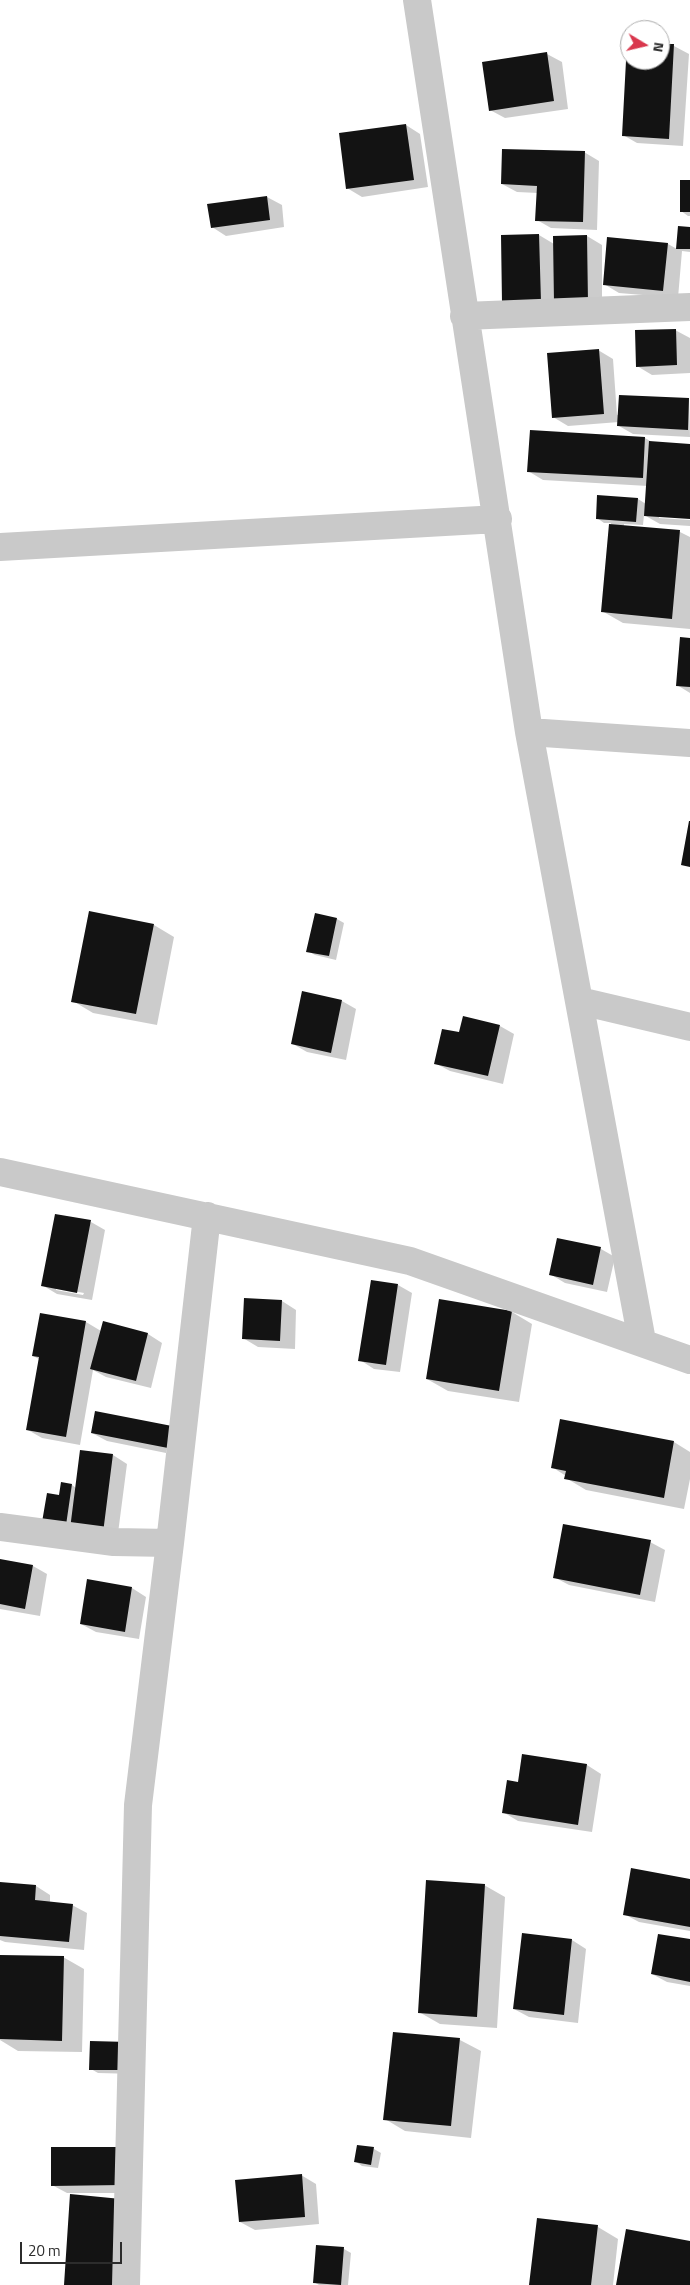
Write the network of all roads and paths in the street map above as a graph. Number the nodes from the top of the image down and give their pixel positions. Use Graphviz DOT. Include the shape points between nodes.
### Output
graph roads {
  1 [pos="417,0"];
  2 [pos="690,307"];
  3 [pos="464,316"];
  4 [pos="498,519"];
  5 [pos="0,547"];
  6 [pos="529,732"];
  7 [pos="690,743"];
  8 [pos="580,1001"];
  9 [pos="690,1027"];
  10 [pos="0,1172"];
  11 [pos="207,1216"];
  12 [pos="642,1341"];
  13 [pos="690,1360"];
  14 [pos="0,1527"];
  15 [pos="170,1543"];
  16 [pos="126,2285"];
  1 -- 3 [label="street"];
  2 -- 3 [label="street"];
  3 -- 4 [label="street"];
  4 -- 5 [label="street"];
  4 -- 6 [label="street"];
  6 -- 7 [label="street"];
  6 -- 8 [label="street"];
  8 -- 9 [label="street"];
  8 -- 12 [label="street"];
  10 -- 11 [label="street"];
  11 -- 12 [label="street" via="410,1261"];
  11 -- 15 [label="street"];
  12 -- 13 [label="street"];
  14 -- 15 [label="street" via="114,1542"];
  15 -- 16 [label="street" via="138,1805"];
}
